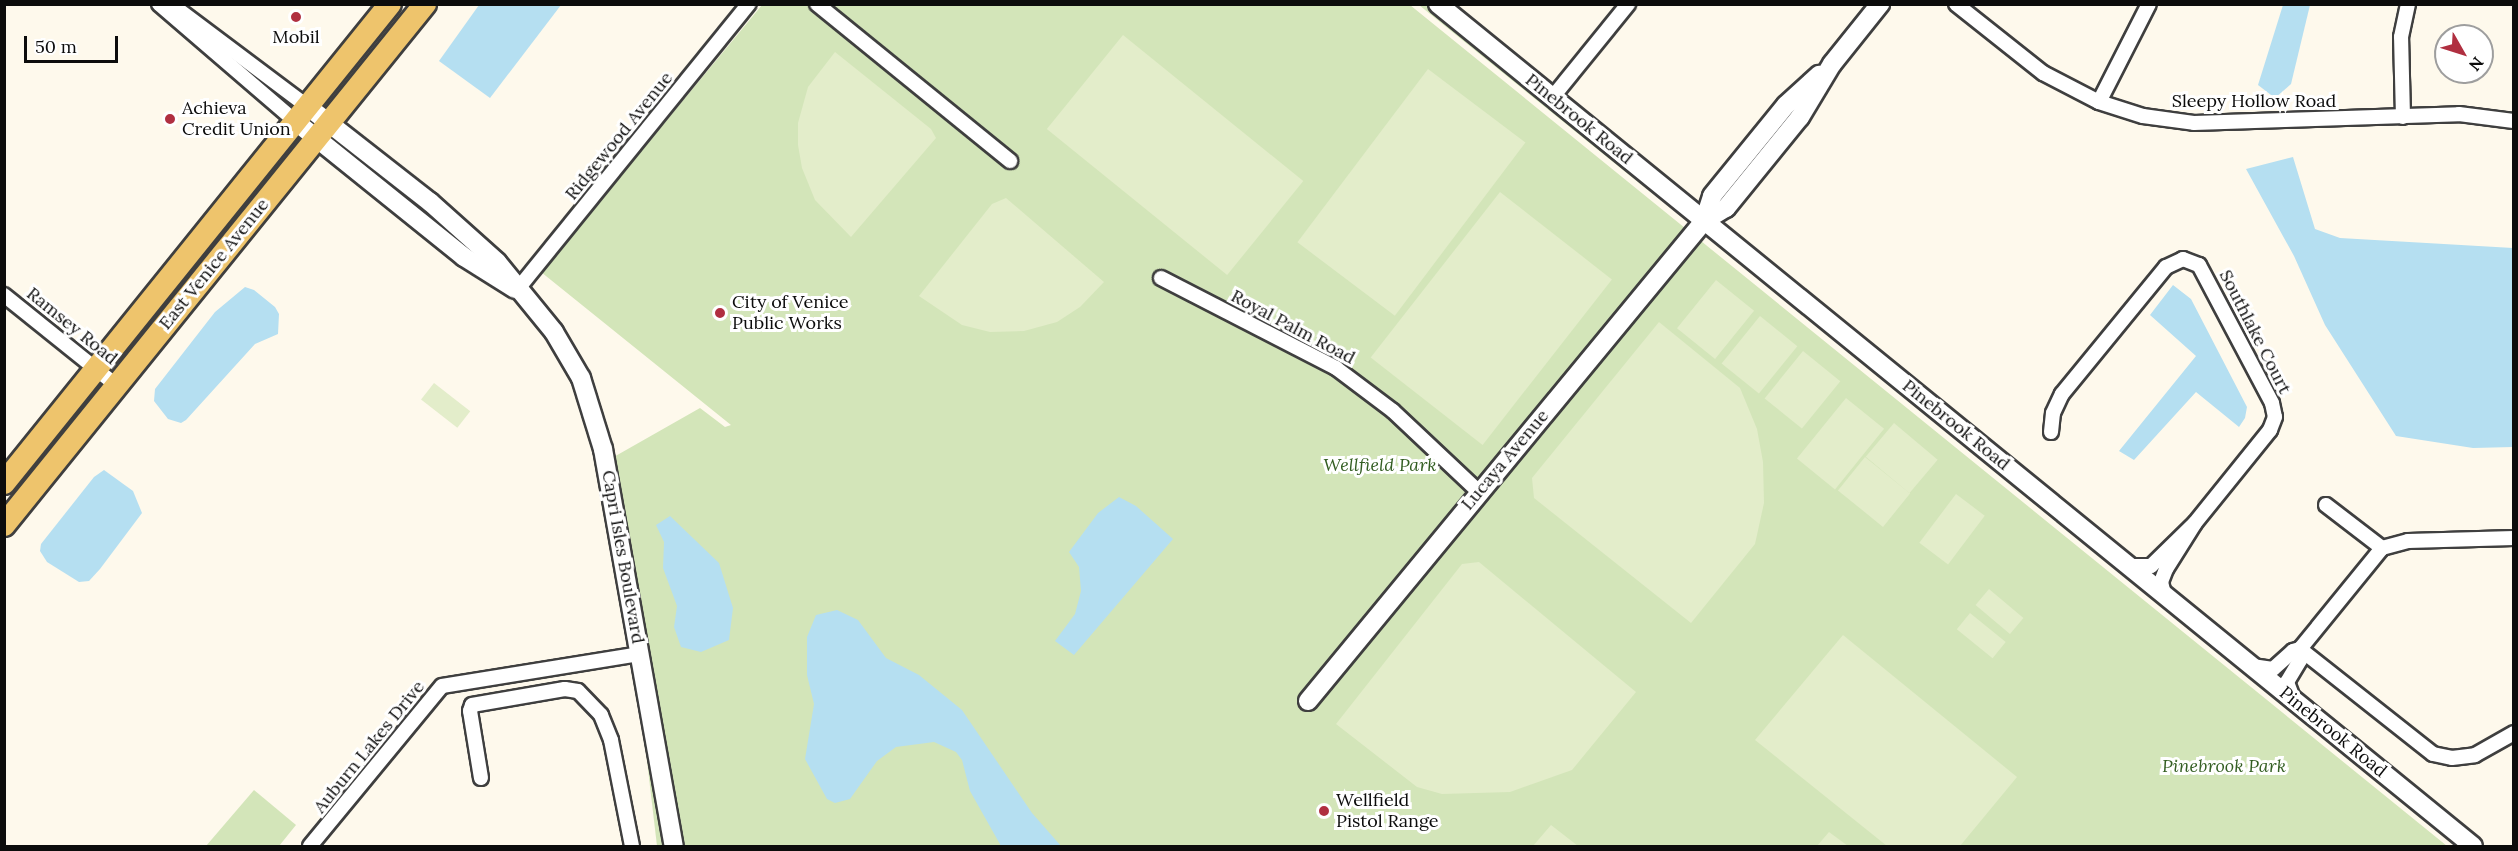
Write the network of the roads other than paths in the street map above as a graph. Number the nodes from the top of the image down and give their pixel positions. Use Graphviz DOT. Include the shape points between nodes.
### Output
graph roads {
  1 [pos="159,4"];
  2 [pos="171,4"];
  3 [pos="390,4"];
  4 [pos="424,4"];
  5 [pos="749,4"];
  6 [pos="817,4"];
  7 [pos="1438,4"];
  8 [pos="1628,4"];
  9 [pos="1880,4"];
  10 [pos="1956,4"];
  11 [pos="2149,4"];
  12 [pos="2408,4"];
  13 [pos="1552,98"];
  14 [pos="2099,102"];
  15 [pos="301,114"];
  16 [pos="2403,117"];
  17 [pos="2514,121"];
  18 [pos="323,130"];
  19 [pos="1010,161"];
  20 [pos="1704,221"];
  21 [pos="1161,278"];
  22 [pos="517,290"];
  23 [pos="4,295"];
  24 [pos="97,368"];
  25 [pos="116,385"];
  26 [pos="2051,432"];
  27 [pos="4,483"];
  28 [pos="1479,492"];
  29 [pos="2326,505"];
  30 [pos="2195,523"];
  31 [pos="4,525"];
  32 [pos="2514,538"];
  33 [pos="2382,548"];
  34 [pos="2128,566"];
  35 [pos="2164,594"];
  36 [pos="2300,649"];
  37 [pos="640,654"];
  38 [pos="2252,666"];
  39 [pos="2294,700"];
  40 [pos="1308,701"];
  41 [pos="2514,733"];
  42 [pos="481,778"];
  43 [pos="310,846"];
  44 [pos="632,846"];
  45 [pos="674,846"];
  46 [pos="2473,846"];
  1 -- 15 [label="street"];
  2 -- 15 [label="street"];
  3 -- 15 [label="main road, East Venice Avenue"];
  4 -- 18 [label="main road, East Venice Avenue"];
  5 -- 22 [label="street, Ridgewood Avenue"];
  6 -- 19 [label="street"];
  7 -- 13 [label="street, Pinebrook Road"];
  8 -- 13 [label="street"];
  9 -- 20 [label="street, Lucaya Avenue" via="1832,64 1786,105 1712,196"];
  10 -- 14 [label="street, Sleepy Hollow Road" via="2036,68"];
  11 -- 14 [label="street"];
  12 -- 16 [label="street" via="2400,37"];
  13 -- 20 [label="street, Pinebrook Road"];
  14 -- 16 [label="street, Sleepy Hollow Road" via="2143,116 2194,123"];
  15 -- 18 [label="street, Capri Isles Boulevard"];
  15 -- 24 [label="main road, East Venice Avenue"];
  16 -- 17 [label="street, Sleepy Hollow Road" via="2467,115"];
  18 -- 22 [label="street, Capri Isles Boulevard" via="464,257"];
  18 -- 25 [label="main road, East Venice Avenue"];
  20 -- 28 [label="street, Lucaya Avenue"];
  20 -- 34 [label="street, Pinebrook Road"];
  21 -- 28 [label="street, Royal Palm Road" via="1336,368 1393,411"];
  22 -- 37 [label="street, Capri Isles Boulevard" via="562,344 590,401 603,449"];
  23 -- 24 [label="street, Ramsey Road"];
  24 -- 25 [label="street, Ramsey Road"];
  24 -- 27 [label="main road, East Venice Avenue"];
  25 -- 31 [label="main road, East Venice Avenue"];
  26 -- 30 [label="street, Southlake Court" via="2053,413 2062,394 2166,267 2183,259 2194,262 2206,275 2275,417 2264,439"];
  28 -- 40 [label="street, Lucaya Avenue"];
  29 -- 33 [label="street"];
  30 -- 34 [label="street, Southlake Court" via="2151,566"];
  30 -- 35 [label="street, Southlake Court" via="2162,575"];
  32 -- 33 [label="street" via="2408,541"];
  33 -- 36 [label="street"];
  34 -- 35 [label="street, Pinebrook Road"];
  35 -- 38 [label="street, Pinebrook Road"];
  36 -- 38 [label="street" via="2273,669"];
  36 -- 39 [label="street" via="2300,660 2287,682"];
  36 -- 41 [label="street" via="2433,754 2451,758 2475,755"];
  37 -- 43 [label="street, Auburn Lakes Drive" via="442,686"];
  37 -- 45 [label="street, Capri Isles Boulevard"];
  38 -- 39 [label="street, Pinebrook Road"];
  39 -- 46 [label="street, Pinebrook Road"];
  42 -- 44 [label="street" via="472,705 565,688 578,691 601,715 611,740"];
}
